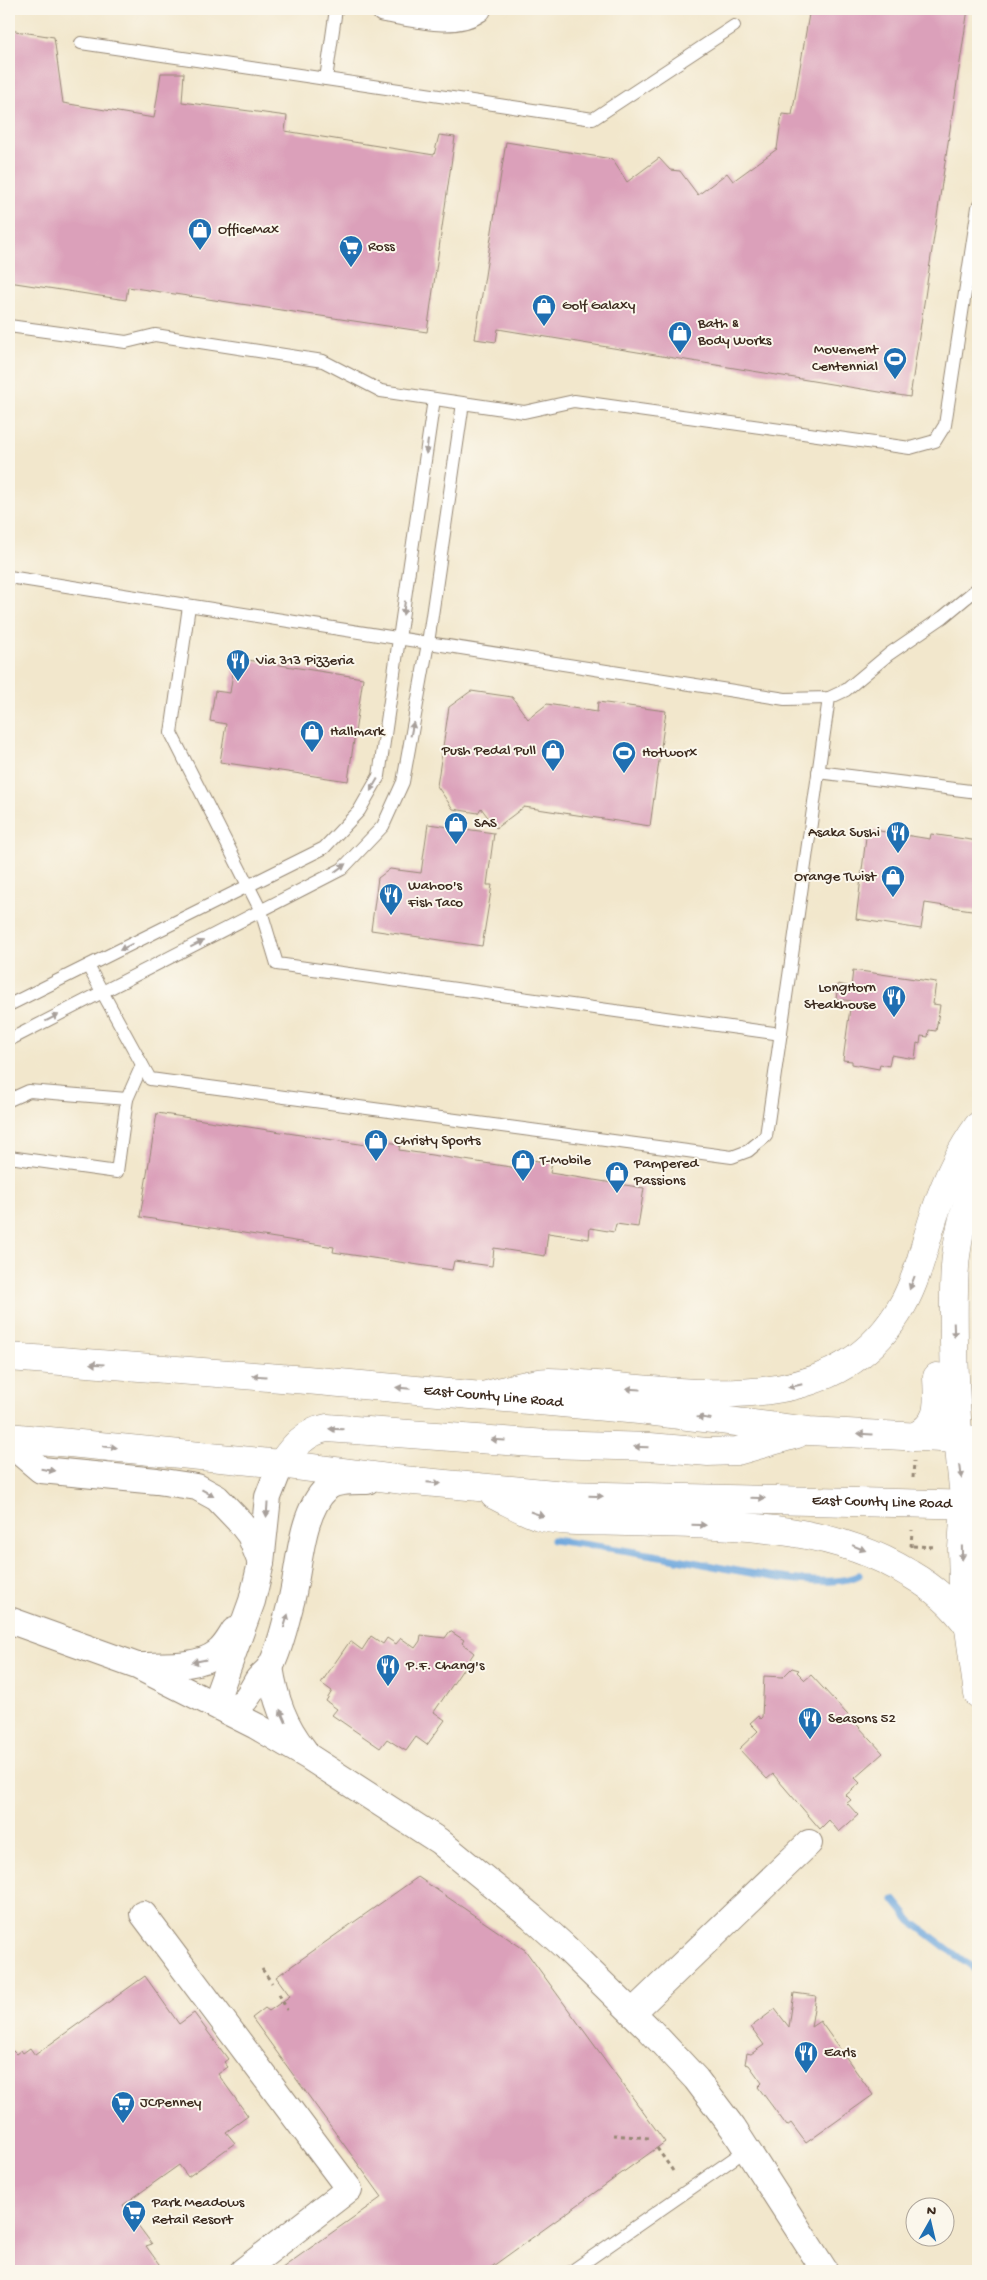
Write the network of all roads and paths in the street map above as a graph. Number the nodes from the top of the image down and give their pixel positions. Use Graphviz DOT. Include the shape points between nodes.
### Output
graph roads {
  1 [pos="336,9"];
  2 [pos="384,9"];
  3 [pos="478,9"];
  4 [pos="734,26"];
  5 [pos="80,43"];
  6 [pos="326,79"];
  7 [pos="978,207"];
  8 [pos="9,326"];
  9 [pos="434,399"];
  10 [pos="463,403"];
  11 [pos="9,577"];
  12 [pos="978,588"];
  13 [pos="189,606"];
  14 [pos="400,639"];
  15 [pos="428,643"];
  16 [pos="829,698"];
  17 [pos="818,772"];
  18 [pos="978,792"];
  19 [pos="248,886"];
  20 [pos="261,911"];
  21 [pos="88,966"];
  22 [pos="102,992"];
  23 [pos="9,1005"];
  24 [pos="781,1034"];
  25 [pos="9,1040"];
  26 [pos="142,1065"];
  27 [pos="127,1099"];
  28 [pos="9,1100"];
  29 [pos="978,1126"];
  30 [pos="978,1154"];
  31 [pos="9,1157"];
  32 [pos="978,1174"];
  33 [pos="9,1357"];
  34 [pos="482,1396"];
  35 [pos="809,1431"];
  36 [pos="9,1437"];
  37 [pos="968,1440"];
  38 [pos="9,1443"];
  39 [pos="914,1445"];
  40 [pos="281,1464"];
  41 [pos="403,1480"];
  42 [pos="913,1481"];
  43 [pos="477,1487"];
  44 [pos="972,1505"];
  45 [pos="912,1530"];
  46 [pos="941,1548"];
  47 [pos="261,1563"];
  48 [pos="252,1601"];
  49 [pos="9,1620"];
  50 [pos="968,1627"];
  51 [pos="137,1666"];
  52 [pos="270,1667"];
  53 [pos="978,1694"];
  54 [pos="225,1709"];
  55 [pos="309,1756"];
  56 [pos="809,1843"];
  57 [pos="143,1914"];
  58 [pos="262,1969"];
  59 [pos="272,1982"];
  60 [pos="279,1994"];
  61 [pos="287,2010"];
  62 [pos="632,2012"];
  63 [pos="613,2135"];
  64 [pos="649,2138"];
  65 [pos="657,2148"];
  66 [pos="746,2150"];
  67 [pos="673,2171"];
  68 [pos="242,2271"];
  69 [pos="572,2271"];
  70 [pos="825,2271"];
  1 -- 6 [label="lane"];
  2 -- 3 [label="street" via="452,19"];
  4 -- 6 [label="lane" via="593,119"];
  5 -- 6 [label="lane"];
  7 -- 10 [label="lane" via="945,425 935,441 910,448 574,401 524,412"];
  8 -- 9 [label="lane" via="126,342 155,336 324,361 381,391"];
  9 -- 10 [label="lane"];
  9 -- 14 [label="lane, one-way"];
  10 -- 15 [label="lane"];
  11 -- 13 [label="lane"];
  12 -- 16 [label="lane" via="846,690"];
  13 -- 14 [label="lane"];
  13 -- 19 [label="lane" via="171,733"];
  14 -- 15 [label="lane"];
  14 -- 19 [label="lane, one-way" via="379,776 359,811 324,848"];
  15 -- 16 [label="lane" via="785,699"];
  20 -- 15 [label="lane, one-way" via="342,869 383,826 403,782"];
  16 -- 17 [label="lane"];
  17 -- 18 [label="lane"];
  17 -- 24 [label="lane"];
  19 -- 20 [label="lane"];
  19 -- 21 [label="lane, one-way"];
  22 -- 20 [label="lane, one-way"];
  20 -- 24 [label="lane" via="277,964"];
  21 -- 22 [label="lane"];
  21 -- 23 [label="lane"];
  25 -- 22 [label="lane, one-way"];
  22 -- 26 [label="lane"];
  24 -- 26 [label="lane" via="766,1136 748,1151 732,1158 150,1079"];
  26 -- 27 [label="lane"];
  27 -- 28 [label="lane" via="29,1091"];
  27 -- 31 [label="lane" via="116,1172"];
  29 -- 34 [label="main road, one-way" via="948,1181 903,1305 878,1337 832,1372 798,1386 764,1392 684,1393 546,1382"];
  30 -- 39 [label="main road" via="945,1220 938,1244 934,1289 936,1414"];
  32 -- 37 [label="main road, one-way" via="963,1214 952,1290"];
  34 -- 33 [label="main road, East County Line Road, one-way"];
  35 -- 34 [label="main road, East County Line Road, one-way" via="639,1410"];
  39 -- 35 [label="main road, East County Line Road, one-way"];
  35 -- 40 [label="main road, one-way" via="737,1451 708,1452 327,1428 315,1431 295,1445"];
  36 -- 40 [label="main road, East County Line Road, one-way"];
  37 -- 39 [label="main road, East County Line Road"];
  37 -- 44 [label="main road, one-way"];
  38 -- 47 [label="street, one-way" via="41,1470 197,1487 217,1498 240,1522 250,1535"];
  39 -- 42 [label="path"];
  40 -- 41 [label="main road, East County Line Road"];
  40 -- 47 [label="street, one-way" via="268,1497"];
  41 -- 43 [label="main road, East County Line Road, one-way"];
  52 -- 41 [label="street, one-way" via="291,1605 307,1521 319,1499 333,1484"];
  43 -- 44 [label="main road, East County Line Road, one-way" via="565,1495"];
  43 -- 50 [label="main road, one-way" via="540,1516 766,1529 832,1539 879,1557 916,1577 960,1613"];
  44 -- 50 [label="main road, one-way" via="962,1549"];
  45 -- 46 [label="path" via="912,1546"];
  47 -- 48 [label="street"];
  48 -- 51 [label="street, one-way" via="225,1646 211,1658 176,1665"];
  48 -- 54 [label="street" via="219,1692"];
  49 -- 51 [label="street"];
  50 -- 53 [label="main road"];
  51 -- 54 [label="street"];
  52 -- 54 [label="street" via="246,1701"];
  55 -- 52 [label="street, one-way" via="284,1719 276,1699"];
  54 -- 55 [label="street"];
  55 -- 62 [label="street" via="439,1842 532,1917"];
  56 -- 62 [label="street"];
  57 -- 68 [label="street" via="349,2190"];
  58 -- 59 [label="path"];
  60 -- 61 [label="path"];
  62 -- 66 [label="street" via="696,2079"];
  63 -- 64 [label="path"];
  65 -- 67 [label="path"];
  66 -- 69 [label="lane"];
  66 -- 70 [label="street"];
}
